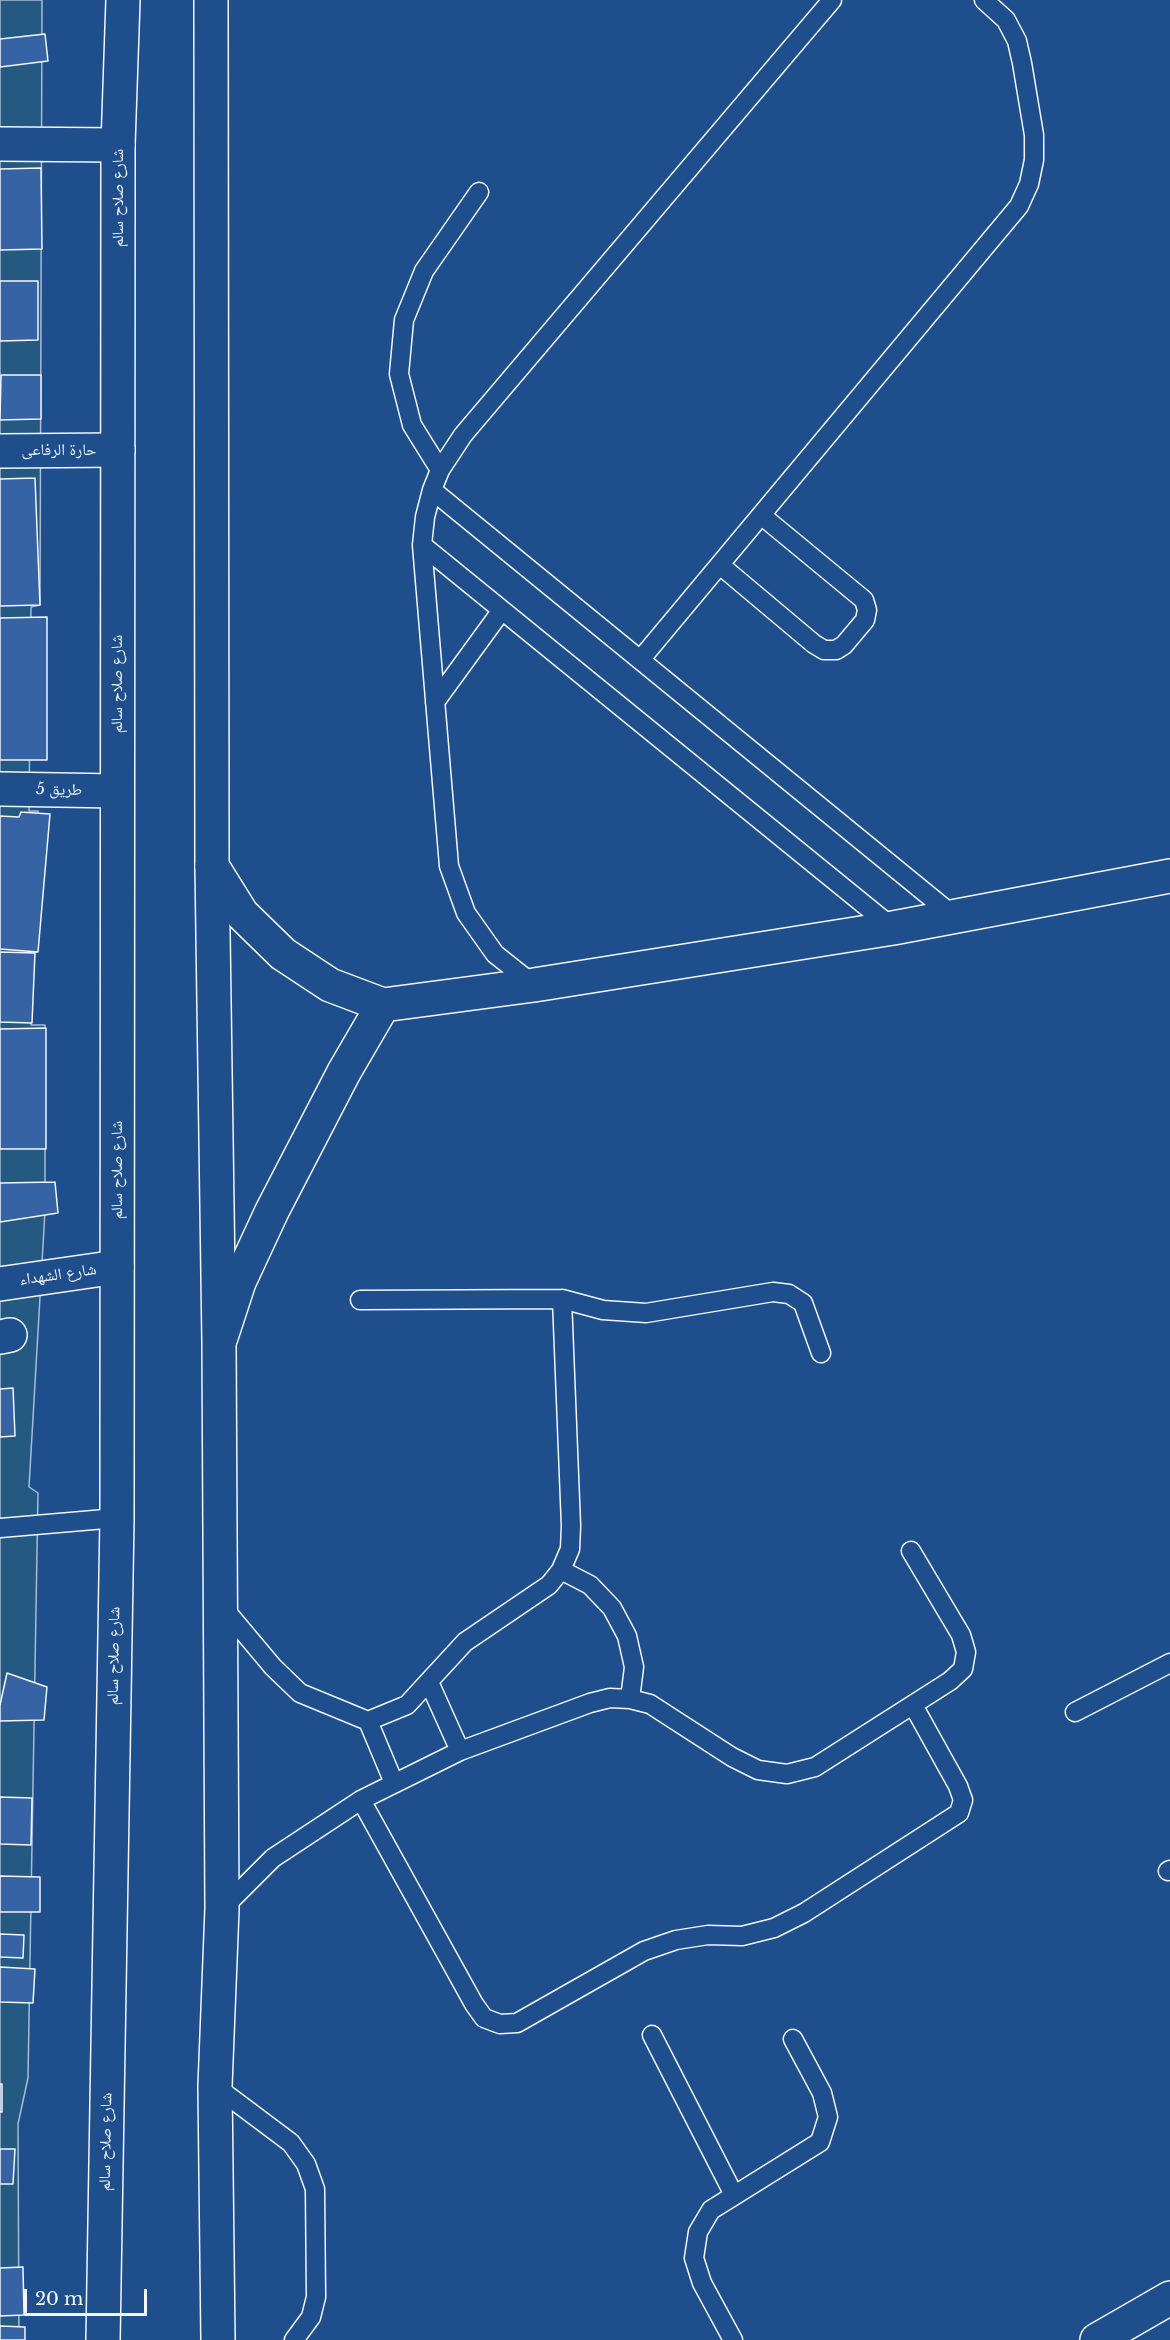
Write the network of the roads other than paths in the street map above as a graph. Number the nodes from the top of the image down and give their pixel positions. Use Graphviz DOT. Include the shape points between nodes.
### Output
graph roads {
  1 [pos="123,0"];
  2 [pos="211,0"];
  3 [pos="832,0"];
  4 [pos="984,0"];
  5 [pos="0,144"];
  6 [pos="118,145"];
  7 [pos="479,192"];
  8 [pos="118,450"];
  9 [pos="0,451"];
  10 [pos="440,470"];
  11 [pos="432,490"];
  12 [pos="761,515"];
  13 [pos="422,545"];
  14 [pos="720,566"];
  15 [pos="502,610"];
  16 [pos="640,660"];
  17 [pos="435,702"];
  18 [pos="0,789"];
  19 [pos="117,791"];
  20 [pos="212,866"];
  21 [pos="1170,876"];
  22 [pos="955,917"];
  23 [pos="893,928"];
  24 [pos="534,985"];
  25 [pos="383,1005"];
  26 [pos="117,1267"];
  27 [pos="0,1284"];
  28 [pos="562,1299"];
  29 [pos="360,1300"];
  30 [pos="219,1343"];
  31 [pos="821,1353"];
  32 [pos="117,1518"];
  33 [pos="0,1528"];
  34 [pos="911,1551"];
  35 [pos="561,1570"];
  36 [pos="220,1605"];
  37 [pos="1170,1663"];
  38 [pos="429,1683"];
  39 [pos="630,1699"];
  40 [pos="913,1705"];
  41 [pos="1075,1712"];
  42 [pos="368,1721"];
  43 [pos="460,1751"];
  44 [pos="394,1783"];
  45 [pos="361,1800"];
  46 [pos="222,1909"];
  47 [pos="652,2035"];
  48 [pos="793,2039"];
  49 [pos="215,2086"];
  50 [pos="734,2195"];
  51 [pos="1170,2298"];
  52 [pos="103,2340"];
  53 [pos="218,2340"];
  54 [pos="294,2340"];
  55 [pos="733,2340"];
  56 [pos="1096,2340"];
  1 -- 6 [label="main road, شارع صلاح سالم"];
  2 -- 20 [label="main road"];
  3 -- 10 [label="lane" via="463,435"];
  4 -- 12 [label="lane" via="1006,21 1017,41 1034,135 1029,184 1018,206"];
  5 -- 6 [label="main road"];
  6 -- 8 [label="main road, شارع صلاح سالم"];
  7 -- 10 [label="lane" via="424,271 404,320 399,374 412,425"];
  8 -- 9 [label="main road, حارة الرفاعى"];
  8 -- 19 [label="main road, شارع صلاح سالم"];
  10 -- 11 [label="lane"];
  11 -- 13 [label="lane" via="424,517"];
  11 -- 16 [label="lane"];
  12 -- 14 [label="lane"];
  12 -- 14 [label="lane" via="864,600 865,620 844,645 824,650"];
  13 -- 15 [label="lane"];
  13 -- 17 [label="lane"];
  14 -- 16 [label="lane"];
  15 -- 17 [label="lane"];
  15 -- 23 [label="lane"];
  16 -- 22 [label="lane"];
  17 -- 24 [label="lane" via="449,866 466,913 495,954"];
  18 -- 19 [label="main road, طريق 5"];
  19 -- 26 [label="main road, شارع صلاح سالم"];
  20 -- 25 [label="main road" via="242,914 283,954 330,985"];
  20 -- 30 [label="main road"];
  21 -- 22 [label="main road"];
  22 -- 23 [label="main road"];
  23 -- 24 [label="main road"];
  24 -- 25 [label="main road"];
  25 -- 30 [label="main road" via="272,1211 239,1282"];
  26 -- 27 [label="main road, شارع الشهداء"];
  26 -- 32 [label="main road, شارع صلاح سالم"];
  28 -- 29 [label="lane"];
  28 -- 31 [label="lane" via="603,1310 646,1313 773,1292 789,1294 803,1303"];
  28 -- 35 [label="lane" via="571,1526 570,1549"];
  30 -- 36 [label="main road"];
  32 -- 33 [label="lane"];
  32 -- 52 [label="main road, شارع صلاح سالم"];
  34 -- 40 [label="lane" via="961,1635 966,1652 963,1669"];
  35 -- 38 [label="lane" via="534,1597 465,1642"];
  35 -- 39 [label="lane" via="590,1585 612,1608 622,1626 633,1667"];
  36 -- 42 [label="lane" via="300,1693"];
  36 -- 46 [label="main road"];
  37 -- 41 [label="lane"];
  38 -- 42 [label="lane" via="408,1705"];
  38 -- 43 [label="lane"];
  39 -- 40 [label="lane" via="650,1704 758,1770 787,1774 815,1767"];
  39 -- 43 [label="lane" via="590,1703"];
  40 -- 45 [label="lane" via="963,1800 954,1818 774,1928 742,1936 708,1935 676,1940 644,1951 517,2023 500,2024 484,2018 474,2004"];
  42 -- 44 [label="lane"];
  43 -- 44 [label="lane"];
  44 -- 45 [label="lane"];
  45 -- 46 [label="lane" via="273,1858"];
  46 -- 49 [label="main road"];
  47 -- 50 [label="lane"];
  48 -- 50 [label="lane" via="822,2093 828,2117 820,2142"];
  49 -- 53 [label="main road"];
  49 -- 54 [label="lane" via="291,2143 306,2164 315,2189 316,2297 311,2317"];
  50 -- 55 [label="lane" via="711,2210 698,2232 694,2258 702,2283"];
  51 -- 56 [label="main road"];
}
